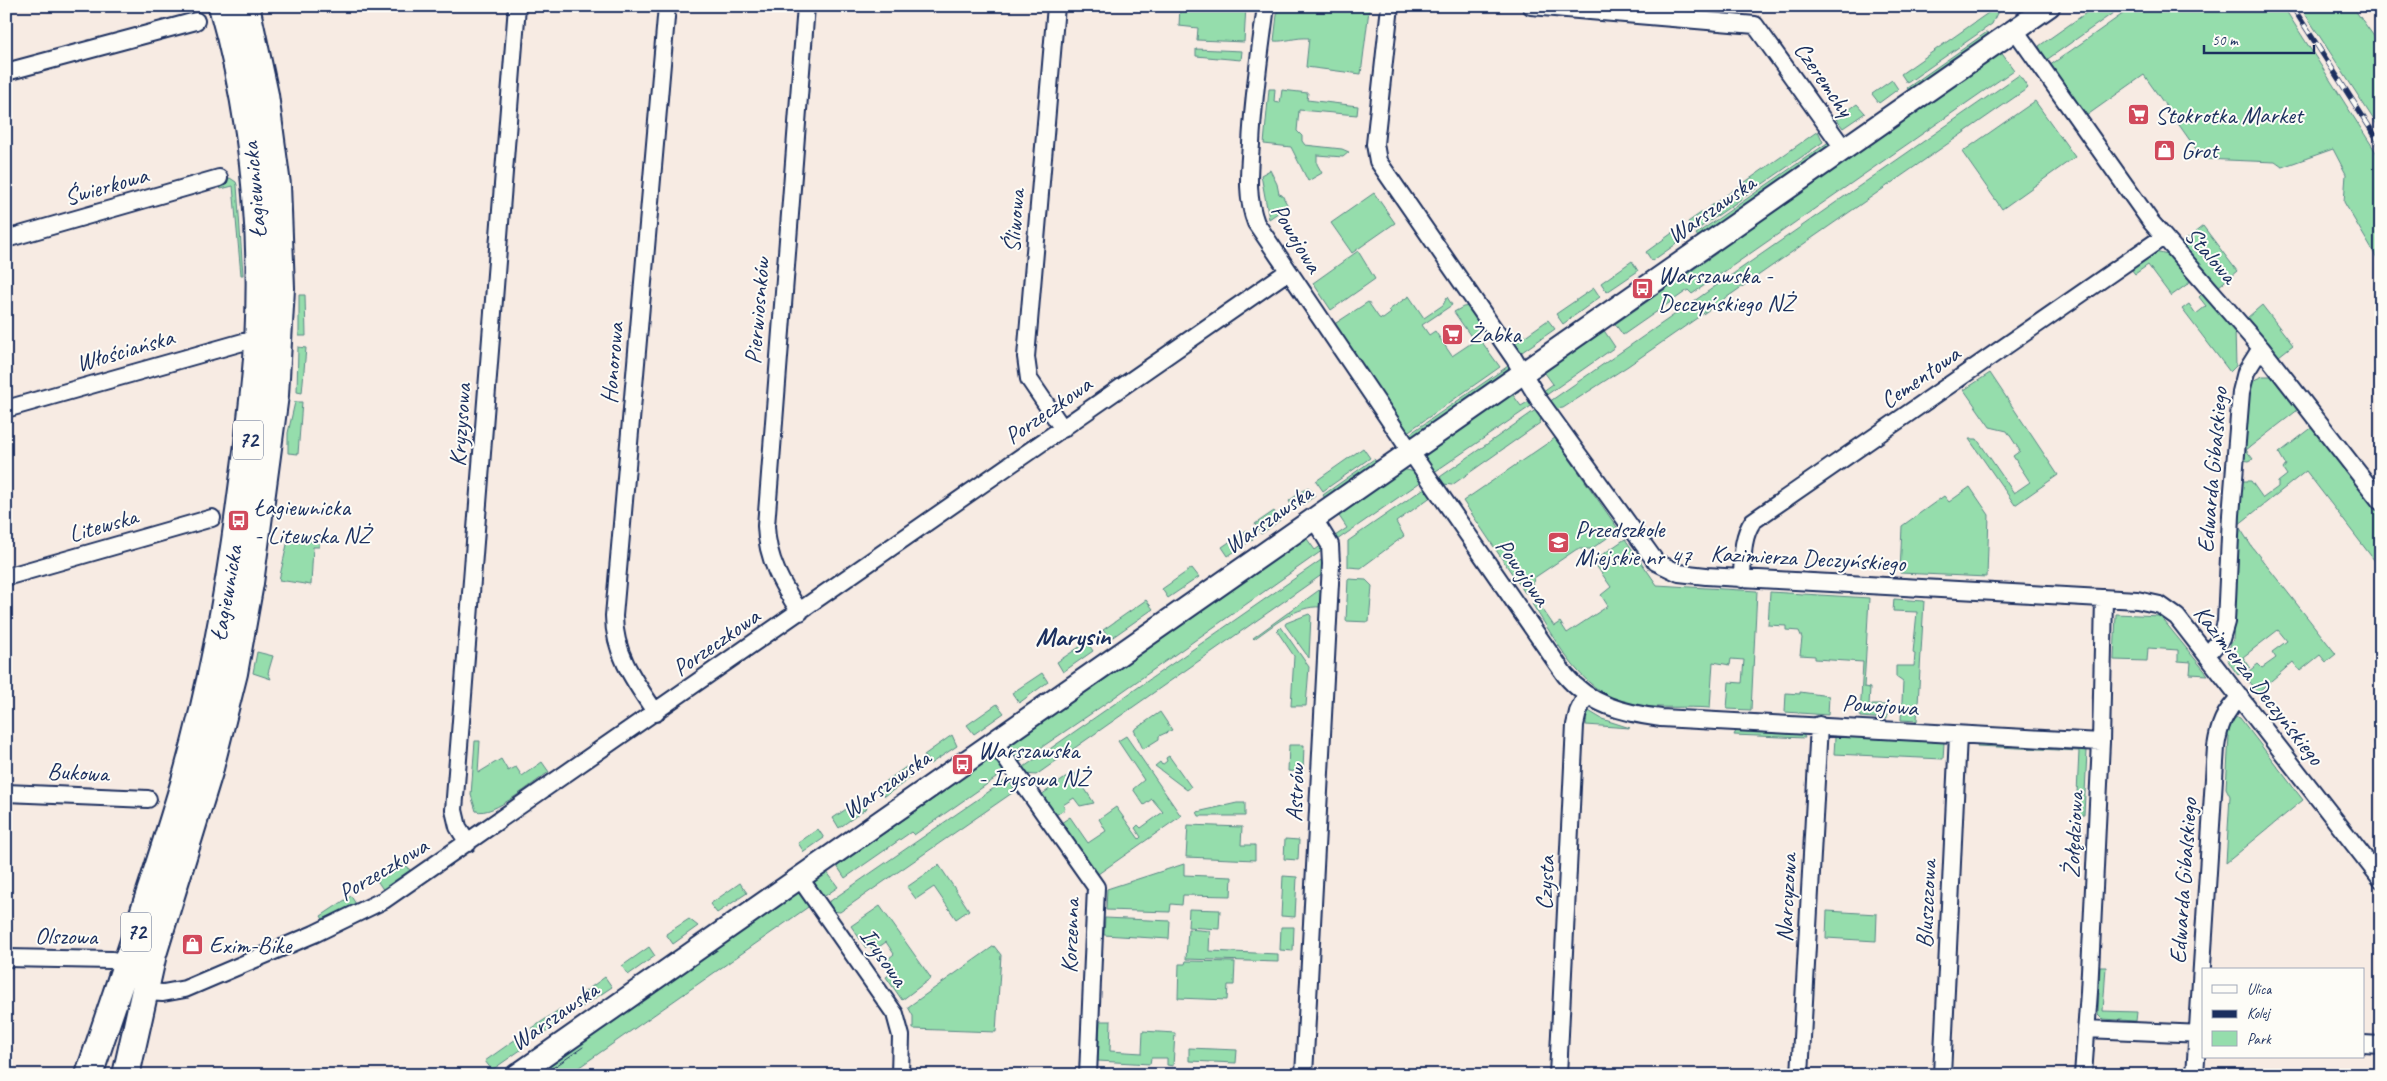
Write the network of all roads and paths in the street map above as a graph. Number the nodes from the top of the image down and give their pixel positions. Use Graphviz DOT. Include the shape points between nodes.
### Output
graph roads {
  1 [pos="222,6"];
  2 [pos="246,6"];
  3 [pos="517,6"];
  4 [pos="667,6"];
  5 [pos="806,6"];
  6 [pos="1056,6"];
  7 [pos="1266,6"];
  8 [pos="1390,6"];
  9 [pos="1531,6"];
  10 [pos="2043,8"];
  11 [pos="196,21"];
  12 [pos="2015,30"];
  13 [pos="6,72"];
  14 [pos="1844,149"];
  15 [pos="219,178"];
  16 [pos="2163,236"];
  17 [pos="6,239"];
  18 [pos="1287,272"];
  19 [pos="258,341"];
  20 [pos="2261,348"];
  21 [pos="1523,374"];
  22 [pos="6,409"];
  23 [pos="1063,429"];
  24 [pos="1410,452"];
  25 [pos="2381,502"];
  26 [pos="212,518"];
  27 [pos="1314,519"];
  28 [pos="6,577"];
  29 [pos="1742,579"];
  30 [pos="2104,598"];
  31 [pos="800,612"];
  32 [pos="2207,655"];
  33 [pos="1586,695"];
  34 [pos="2240,697"];
  35 [pos="656,713"];
  36 [pos="1819,725"];
  37 [pos="1958,735"];
  38 [pos="994,742"];
  39 [pos="2101,742"];
  40 [pos="6,793"];
  41 [pos="148,800"];
  42 [pos="468,843"];
  43 [pos="799,877"];
  44 [pos="2381,880"];
  45 [pos="6,958"];
  46 [pos="125,964"];
  47 [pos="2204,968"];
  48 [pos="144,992"];
  49 [pos="2202,1000"];
  50 [pos="2086,1028"];
  51 [pos="2200,1034"];
  52 [pos="2364,1044"];
  53 [pos="2381,1045"];
  54 [pos="89,1075"];
  55 [pos="126,1075"];
  56 [pos="517,1075"];
  57 [pos="900,1075"];
  58 [pos="1088,1075"];
  59 [pos="1304,1075"];
  60 [pos="1558,1075"];
  61 [pos="1800,1075"];
  62 [pos="1942,1075"];
  63 [pos="2083,1075"];
  64 [pos="2195,1075"];
  1 -- 19 [label="main road, Łagiewnicka / 72" via="237,68 253,164 259,256"];
  2 -- 48 [label="main road, Łagiewnicka / 72" via="264,88 277,185 281,288 275,395 250,583 234,673 209,772 164,914"];
  3 -- 42 [label="street, Kryzysowa" via="454,810 458,828"];
  4 -- 35 [label="street, Honorowa" via="614,616 621,655"];
  5 -- 31 [label="street, Pierwiosnków" via="766,526 774,567"];
  6 -- 23 [label="street, Śliwowa" via="1026,357 1029,379"];
  7 -- 18 [label="street, Powojowa" via="1252,123 1248,193 1256,223"];
  8 -- 21 [label="street, Kazimierza Deczyńskiego" via="1376,156"];
  9 -- 14 [label="street, Czeremchy" via="1755,26"];
  10 -- 12 [label="street, Warszawska"];
  11 -- 13 [label="street"];
  12 -- 14 [label="street, Warszawska"];
  12 -- 16 [label="street, Stalowa"];
  14 -- 21 [label="street, Warszawska"];
  15 -- 17 [label="street, Świerkowa"];
  16 -- 20 [label="street, Stalowa"];
  16 -- 29 [label="street, Cementowa" via="1753,521 1744,540"];
  18 -- 23 [label="street, Porzeczkowa"];
  18 -- 24 [label="street, Powojowa"];
  19 -- 22 [label="street, Włościańska" via="243,342"];
  19 -- 46 [label="main road, Łagiewnicka / 72" via="253,406 231,567 208,691 186,777"];
  20 -- 25 [label="street, Stalowa"];
  20 -- 32 [label="street, Edwarda Gibalskiego" via="2246,372 2241,392 2230,515 2226,622 2221,639"];
  21 -- 24 [label="street, Warszawska"];
  21 -- 29 [label="street, Kazimierza Deczyńskiego" via="1656,562 1678,573"];
  23 -- 31 [label="street, Porzeczkowa"];
  24 -- 27 [label="street, Warszawska"];
  24 -- 33 [label="street, Powojowa" via="1565,675"];
  26 -- 28 [label="street, Litewska"];
  27 -- 38 [label="street, Warszawska"];
  27 -- 59 [label="street, Astrów" via="1328,540 1331,564"];
  29 -- 30 [label="street, Kazimierza Deczyńskiego"];
  30 -- 32 [label="street, Kazimierza Deczyńskiego" via="2145,601 2166,608"];
  30 -- 39 [label="street, Żołędziowa"];
  31 -- 35 [label="street, Porzeczkowa"];
  32 -- 34 [label="street, Kazimierza Deczyńskiego"];
  33 -- 36 [label="street, Powojowa" via="1606,706 1637,715"];
  33 -- 60 [label="street, Czysta" via="1575,725"];
  34 -- 44 [label="street, Kazimierza Deczyńskiego"];
  34 -- 47 [label="street, Edwarda Gibalskiego" via="2226,712 2218,731"];
  35 -- 42 [label="street, Porzeczkowa"];
  36 -- 37 [label="street, Powojowa"];
  36 -- 61 [label="street, Narcyzowa"];
  37 -- 39 [label="street, Powojowa"];
  37 -- 62 [label="street, Bluszczowa"];
  38 -- 43 [label="street, Warszawska"];
  38 -- 58 [label="street, Korzenna" via="1096,887"];
  39 -- 50 [label="street, Żołędziowa"];
  40 -- 41 [label="street, Bukowa"];
  42 -- 48 [label="street, Porzeczkowa" via="384,900 314,934 185,989"];
  43 -- 56 [label="street, Warszawska"];
  43 -- 57 [label="street, Irysowa" via="895,1014 901,1036"];
  45 -- 46 [label="street, Olszowa" via="112,960"];
  46 -- 54 [label="main road, Łagiewnicka / 72"];
  48 -- 55 [label="main road, Łagiewnicka / 72"];
  49 -- 51 [label="street, Edwarda Gibalskiego"];
  50 -- 51 [label="street"];
  50 -- 63 [label="street, Żołędziowa"];
  51 -- 64 [label="street, Edwarda Gibalskiego"];
  52 -- 53 [label="street"];
}
